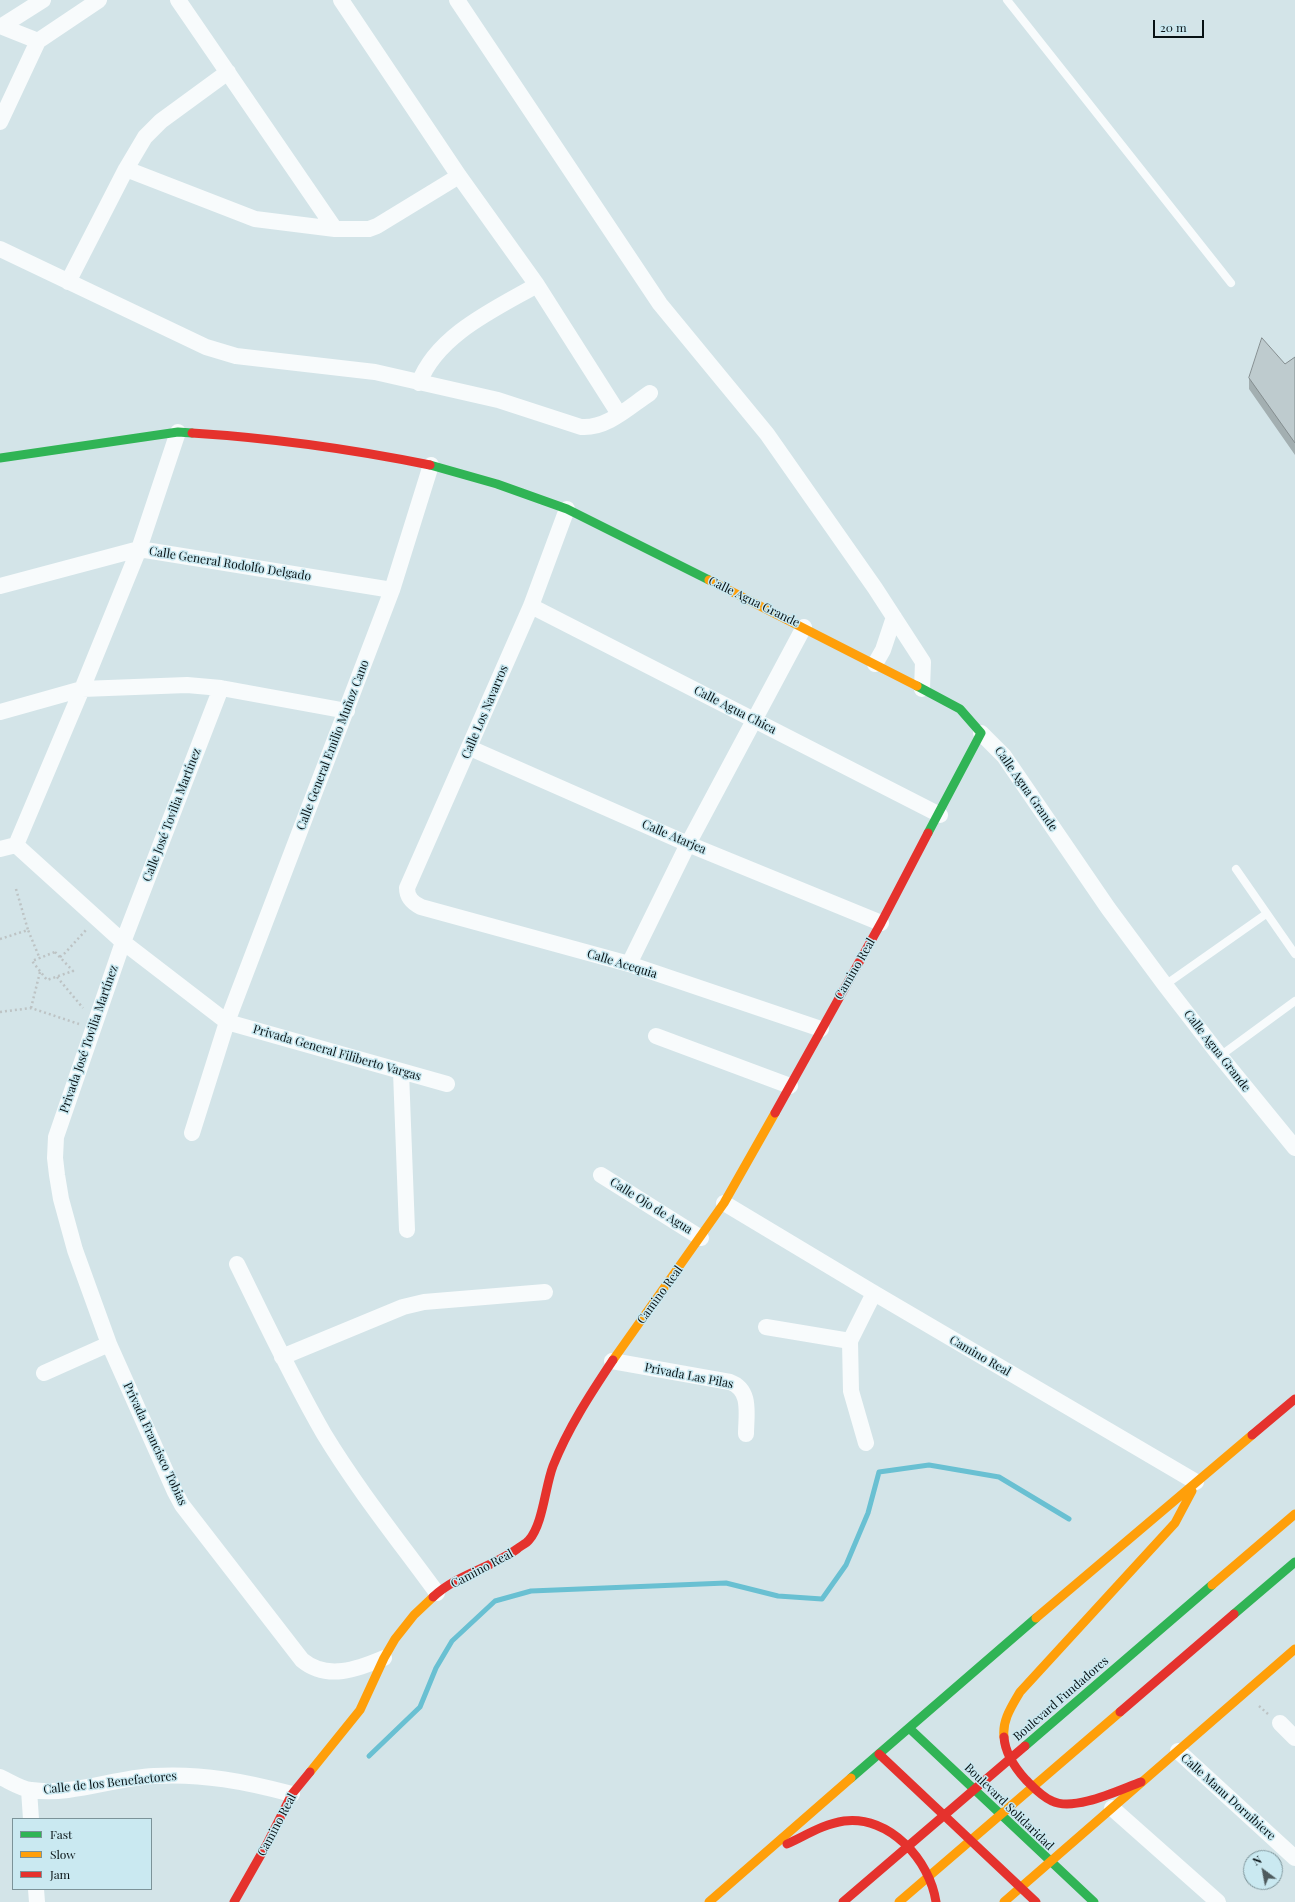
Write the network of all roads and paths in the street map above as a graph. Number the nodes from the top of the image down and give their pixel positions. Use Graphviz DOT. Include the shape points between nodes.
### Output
graph roads {
  1 [pos="43,0"];
  2 [pos="99,0"];
  3 [pos="178,0"];
  4 [pos="340,0"];
  5 [pos="457,0"];
  6 [pos="1007,0"];
  7 [pos="1,26"];
  8 [pos="38,41"];
  9 [pos="228,72"];
  10 [pos="0,122"];
  11 [pos="126,169"];
  12 [pos="459,176"];
  13 [pos="335,229"];
  14 [pos="0,249"];
  15 [pos="68,282"];
  16 [pos="1231,283"];
  17 [pos="537,285"];
  18 [pos="419,382"];
  19 [pos="650,393"];
  20 [pos="619,414"];
  21 [pos="178,432"];
  22 [pos="0,458"];
  23 [pos="431,466"];
  24 [pos="567,510"];
  25 [pos="138,549"];
  26 [pos="0,586"];
  27 [pos="392,590"];
  28 [pos="531,606"];
  29 [pos="894,617"];
  30 [pos="804,627"];
  31 [pos="875,664"];
  32 [pos="221,688"];
  33 [pos="82,689"];
  34 [pos="922,689"];
  35 [pos="347,711"];
  36 [pos="0,712"];
  37 [pos="754,720"];
  38 [pos="981,733"];
  39 [pos="470,748"];
  40 [pos="940,815"];
  41 [pos="688,844"];
  42 [pos="16,846"];
  43 [pos="0,849"];
  44 [pos="1236,869"];
  45 [pos="16,889"];
  46 [pos="421,907"];
  47 [pos="1266,914"];
  48 [pos="96,917"];
  49 [pos="881,923"];
  50 [pos="28,930"];
  51 [pos="0,939"];
  52 [pos="123,942"];
  53 [pos="1295,954"];
  54 [pos="60,957"];
  55 [pos="40,958"];
  56 [pos="629,964"];
  57 [pos="40,972"];
  58 [pos="57,977"];
  59 [pos="1165,985"];
  60 [pos="1295,1001"];
  61 [pos="31,1008"];
  62 [pos="0,1012"];
  63 [pos="82,1013"];
  64 [pos="80,1018"];
  65 [pos="227,1022"];
  66 [pos="821,1029"];
  67 [pos="656,1036"];
  68 [pos="1220,1056"];
  69 [pos="401,1072"];
  70 [pos="447,1084"];
  71 [pos="790,1086"];
  72 [pos="192,1133"];
  73 [pos="56,1137"];
  74 [pos="1295,1148"];
  75 [pos="601,1175"];
  76 [pos="724,1203"];
  77 [pos="407,1230"];
  78 [pos="701,1238"];
  79 [pos="237,1264"];
  80 [pos="545,1292"];
  81 [pos="874,1293"];
  82 [pos="766,1327"];
  83 [pos="850,1341"];
  84 [pos="110,1344"];
  85 [pos="282,1358"];
  86 [pos="612,1361"];
  87 [pos="44,1373"];
  88 [pos="1295,1399"];
  89 [pos="746,1434"];
  90 [pos="866,1443"];
  91 [pos="1196,1482"];
  92 [pos="1295,1514"];
  93 [pos="1295,1562"];
  94 [pos="437,1593"];
  95 [pos="1295,1649"];
  96 [pos="384,1658"];
  97 [pos="1244,1693"];
  98 [pos="1280,1723"];
  99 [pos="909,1728"];
  100 [pos="1295,1738"];
  101 [pos="1178,1751"];
  102 [pos="879,1754"];
  103 [pos="0,1777"];
  104 [pos="1141,1782"];
  105 [pos="29,1790"];
  106 [pos="292,1794"];
  107 [pos="1112,1808"];
  108 [pos="31,1818"];
  109 [pos="763,1855"];
  110 [pos="1295,1858"];
  111 [pos="1050,1862"];
  112 [pos="1020,1888"];
  113 [pos="36,1890"];
  114 [pos="36,1902"];
  115 [pos="234,1902"];
  116 [pos="709,1902"];
  117 [pos="843,1902"];
  118 [pos="899,1902"];
  119 [pos="936,1902"];
  120 [pos="1004,1902"];
  121 [pos="1036,1902"];
  122 [pos="1094,1902"];
  123 [pos="1218,1902"];
  1 -- 7 [label="street"];
  2 -- 8 [label="street"];
  3 -- 9 [label="street"];
  4 -- 12 [label="street"];
  5 -- 29 [label="street" via="660,304 767,434"];
  6 -- 16 [label="lane"];
  7 -- 8 [label="street"];
  8 -- 10 [label="street"];
  9 -- 11 [label="street" via="153,127"];
  9 -- 13 [label="street"];
  11 -- 13 [label="street" via="255,219"];
  11 -- 15 [label="street"];
  12 -- 13 [label="street" via="377,226 369,229"];
  12 -- 17 [label="street"];
  14 -- 15 [label="street"];
  15 -- 18 [label="street" via="194,343 220,352 375,372"];
  17 -- 18 [label="street" via="447,341 425,368"];
  17 -- 20 [label="street"];
  18 -- 20 [label="street" via="498,400 581,428 597,426"];
  19 -- 20 [label="street"];
  21 -- 22 [label="main road, Calle Agua Grande"];
  21 -- 23 [label="main road, Calle Agua Grande" via="246,436 360,451"];
  21 -- 25 [label="street"];
  23 -- 24 [label="main road, Calle Agua Grande" via="497,484"];
  23 -- 27 [label="street, Calle General Emilio Muñoz Cano"];
  24 -- 28 [label="street, Calle Los Navarros"];
  24 -- 30 [label="main road, Calle Agua Grande"];
  25 -- 26 [label="street, Calle General Rodolfo Delgado"];
  25 -- 27 [label="street, Calle General Rodolfo Delgado"];
  25 -- 33 [label="street"];
  27 -- 35 [label="street, Calle General Emilio Muñoz Cano"];
  28 -- 37 [label="street, Calle Agua Chica"];
  28 -- 39 [label="street, Calle Los Navarros"];
  29 -- 31 [label="street" via="883,650"];
  29 -- 34 [label="street" via="923,662"];
  30 -- 31 [label="main road, Calle Agua Grande"];
  30 -- 37 [label="street"];
  31 -- 34 [label="main road, Calle Agua Grande"];
  32 -- 33 [label="street" via="187,685"];
  32 -- 35 [label="street"];
  32 -- 52 [label="street, Calle José Tovilia Martínez"];
  33 -- 36 [label="street"];
  33 -- 42 [label="street"];
  34 -- 38 [label="main road, Calle Agua Grande" via="960,709"];
  35 -- 65 [label="street, Calle General Emilio Muñoz Cano"];
  37 -- 40 [label="street, Calle Agua Chica"];
  37 -- 41 [label="street"];
  38 -- 40 [label="main road, Camino Real"];
  38 -- 59 [label="street, Calle Agua Grande" via="1004,756 1108,908"];
  39 -- 41 [label="street, Calle Atarjea"];
  39 -- 46 [label="street, Calle Los Navarros" via="407,888 410,899"];
  40 -- 49 [label="main road, Camino Real"];
  41 -- 49 [label="street, Calle Atarjea"];
  41 -- 56 [label="street"];
  42 -- 43 [label="street"];
  42 -- 48 [label="street"];
  44 -- 47 [label="lane"];
  45 -- 50 [label="path"];
  46 -- 56 [label="street, Calle Acequia"];
  47 -- 53 [label="lane"];
  47 -- 59 [label="lane"];
  48 -- 52 [label="street"];
  48 -- 54 [label="path"];
  49 -- 66 [label="main road, Camino Real"];
  50 -- 51 [label="path"];
  50 -- 55 [label="path"];
  52 -- 65 [label="street"];
  52 -- 73 [label="street, Privada José Tovilia Martínez"];
  54 -- 55 [label="path" via="55,952"];
  54 -- 58 [label="path" via="73,971"];
  55 -- 57 [label="path" via="32,961"];
  56 -- 66 [label="street, Calle Acequia"];
  57 -- 58 [label="path" via="47,980"];
  57 -- 61 [label="path"];
  58 -- 63 [label="path" via="84,1007"];
  59 -- 68 [label="street, Calle Agua Grande"];
  60 -- 68 [label="lane"];
  61 -- 62 [label="path"];
  61 -- 64 [label="path" via="79,1024"];
  65 -- 69 [label="street, Privada General Filiberto Vargas"];
  65 -- 72 [label="street, Calle General Emilio Muñoz Cano"];
  66 -- 71 [label="main road, Camino Real"];
  67 -- 71 [label="street"];
  68 -- 74 [label="street, Calle Agua Grande"];
  69 -- 70 [label="street, Privada General Filiberto Vargas"];
  69 -- 77 [label="street"];
  71 -- 76 [label="main road, Camino Real"];
  73 -- 84 [label="street, Privada Francisco Tobias" via="55,1158 61,1198 75,1250"];
  75 -- 78 [label="street, Calle Ojo de Agua"];
  76 -- 78 [label="main road, Camino Real"];
  76 -- 81 [label="street, Camino Real"];
  78 -- 86 [label="main road, Camino Real"];
  79 -- 85 [label="street"];
  80 -- 85 [label="street" via="403,1306"];
  81 -- 83 [label="street"];
  81 -- 91 [label="street, Camino Real"];
  82 -- 83 [label="street"];
  83 -- 90 [label="street" via="850,1391"];
  84 -- 87 [label="street"];
  84 -- 96 [label="street, Privada Francisco Tobias" via="182,1505 302,1660 317,1669 342,1671 362,1667"];
  85 -- 94 [label="street" via="325,1435"];
  86 -- 89 [label="street, Privada Las Pilas" via="738,1385 746,1397"];
  86 -- 94 [label="main road, Camino Real" via="579,1414 554,1464 540,1517 529,1540 505,1558"];
  88 -- 91 [label="main road"];
  91 -- 99 [label="main road"];
  91 -- 104 [label="main road" via="1175,1523 1020,1692 1008,1713 1003,1729 1005,1748 1020,1773 1034,1788 1053,1802 1075,1804 1095,1800"];
  92 -- 117 [label="main road, Boulevard Fundadores"];
  93 -- 118 [label="main road"];
  94 -- 96 [label="main road, Camino Real" via="414,1615"];
  95 -- 97 [label="main road"];
  96 -- 106 [label="main road, Camino Real" via="360,1710"];
  97 -- 98 [label="path"];
  97 -- 101 [label="main road"];
  98 -- 100 [label="street"];
  99 -- 102 [label="main road"];
  99 -- 111 [label="main road, Boulevard Solidaridad"];
  101 -- 104 [label="main road"];
  101 -- 110 [label="street, Calle Manu Dornibiere"];
  102 -- 109 [label="main road"];
  102 -- 112 [label="main road"];
  103 -- 105 [label="street, Calle de los Benefactores"];
  104 -- 107 [label="main road"];
  105 -- 106 [label="street, Calle de los Benefactores" via="74,1789 152,1776 175,1775 237,1781"];
  105 -- 108 [label="street"];
  106 -- 115 [label="main road, Camino Real"];
  107 -- 111 [label="main road"];
  107 -- 123 [label="street"];
  109 -- 116 [label="main road"];
  109 -- 119 [label="main road" via="832,1824 858,1821 876,1823 904,1842 917,1858 928,1874"];
  111 -- 112 [label="main road"];
  111 -- 122 [label="main road, Boulevard Solidaridad"];
  112 -- 120 [label="main road"];
  112 -- 121 [label="main road"];
  113 -- 114 [label="street"];
}
